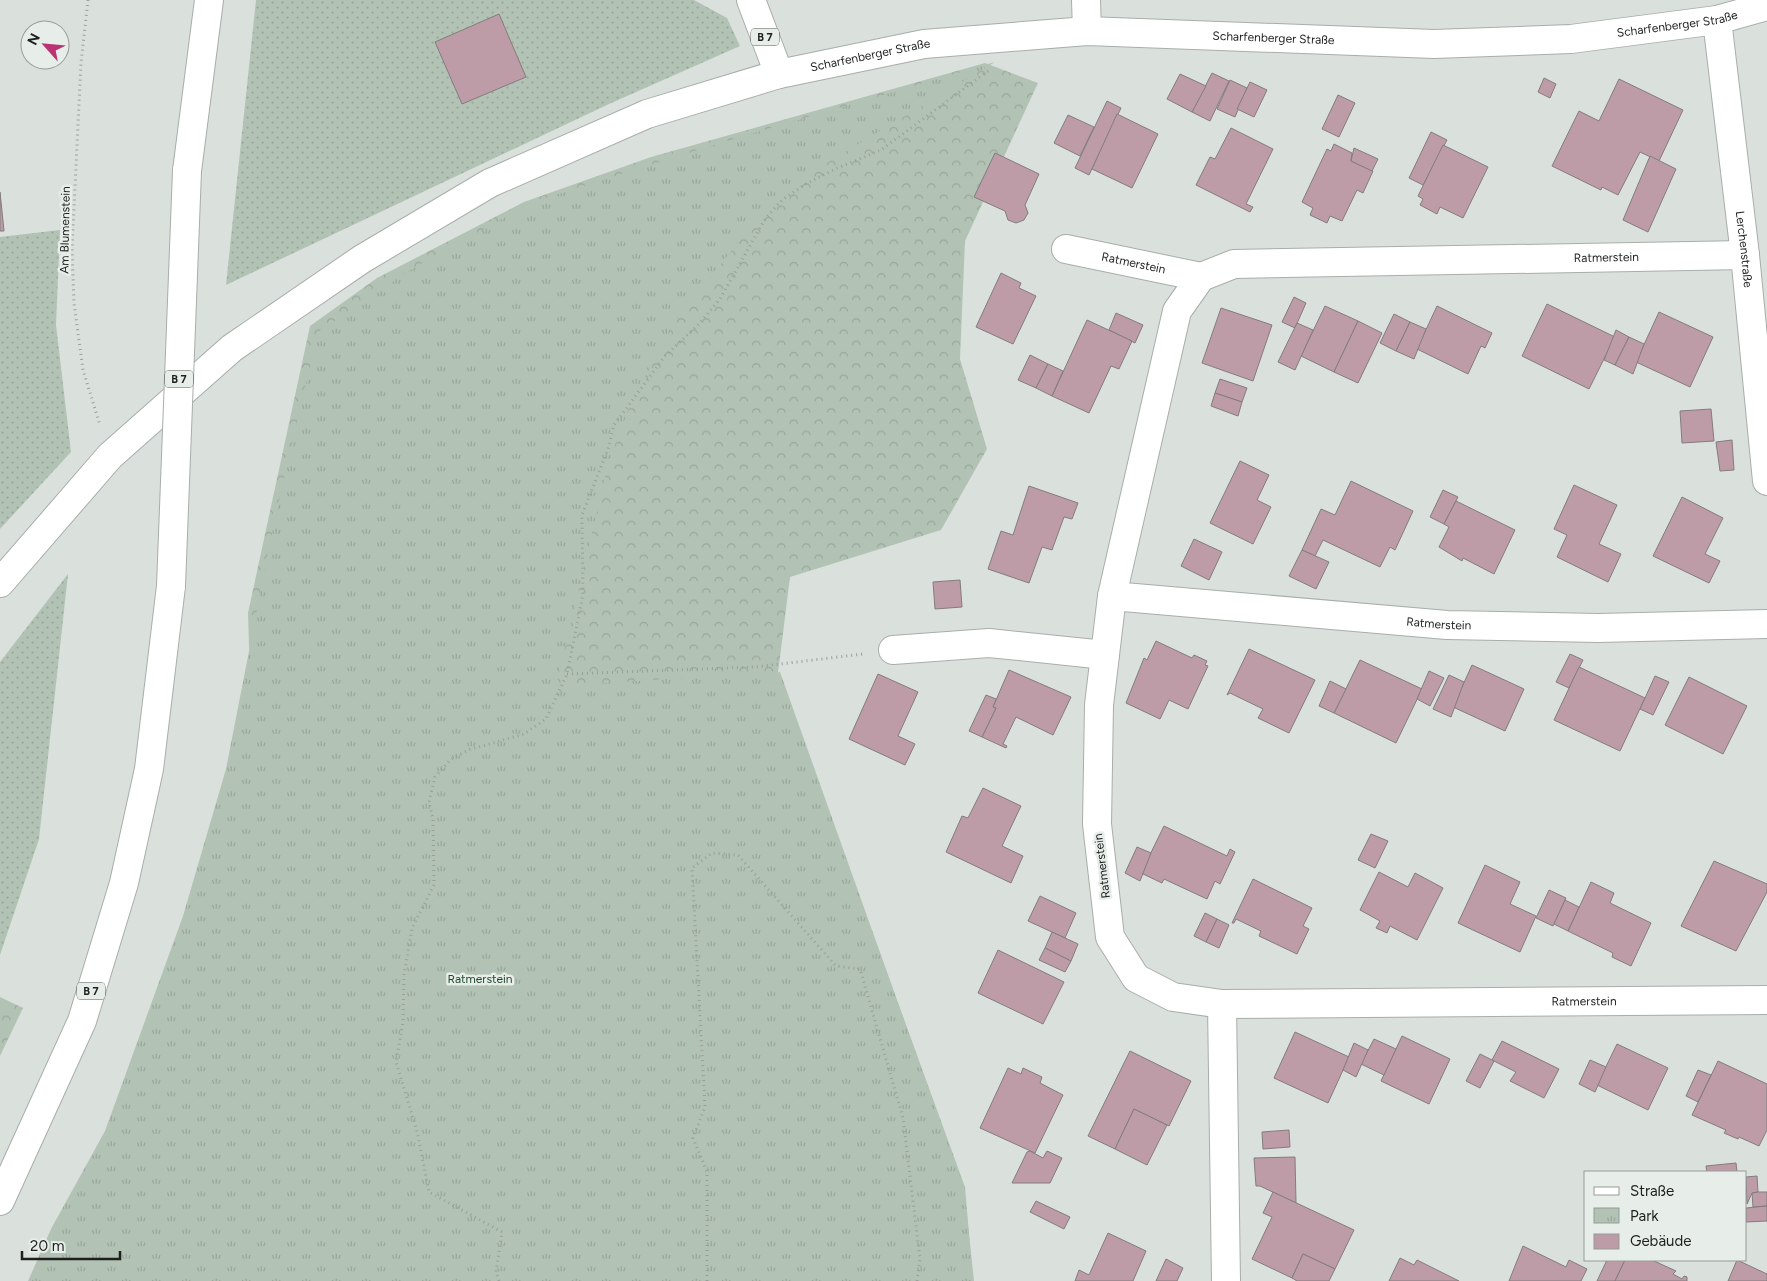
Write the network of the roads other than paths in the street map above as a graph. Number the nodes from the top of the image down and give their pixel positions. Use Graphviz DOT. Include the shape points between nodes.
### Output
graph roads {
  1 [pos="209,0"];
  2 [pos="751,0"];
  3 [pos="1086,0"];
  4 [pos="1767,6"];
  5 [pos="1717,20"];
  6 [pos="1087,31"];
  7 [pos="779,74"];
  8 [pos="1066,249"];
  9 [pos="1746,255"];
  10 [pos="1201,276"];
  11 [pos="1767,481"];
  12 [pos="0,582"];
  13 [pos="1112,596"];
  14 [pos="1767,624"];
  15 [pos="894,650"];
  16 [pos="1105,655"];
  17 [pos="1767,1000"];
  18 [pos="1222,1004"];
  19 [pos="0,1201"];
  20 [pos="1226,1281"];
  1 -- 19 [label="street, B 7, bridge" via="187,171 171,586 149,769 124,884 82,1021"];
  2 -- 7 [label="street, B 7"];
  3 -- 6 [label="street"];
  4 -- 5 [label="street, Scharfenberger Straße"];
  5 -- 6 [label="street, Scharfenberger Straße" via="1571,39 1434,44"];
  5 -- 9 [label="street, Lerchenstraße"];
  6 -- 7 [label="street, Scharfenberger Straße" via="924,44"];
  7 -- 12 [label="street, Scharfenberger Straße" via="647,114 490,182 362,259 232,348 110,456"];
  8 -- 10 [label="street, Ratmerstein"];
  9 -- 10 [label="street, Ratmerstein" via="1234,264"];
  9 -- 11 [label="street, Lerchenstraße"];
  10 -- 13 [label="street, Ratmerstein" via="1177,311"];
  13 -- 14 [label="street, Ratmerstein" via="1447,625 1598,628"];
  13 -- 16 [label="street, Ratmerstein"];
  15 -- 16 [label="street" via="989,643"];
  16 -- 18 [label="street, Ratmerstein" via="1099,705 1097,824 1110,937 1136,978 1173,997"];
  17 -- 18 [label="street, Ratmerstein"];
  18 -- 20 [label="street"];
}
